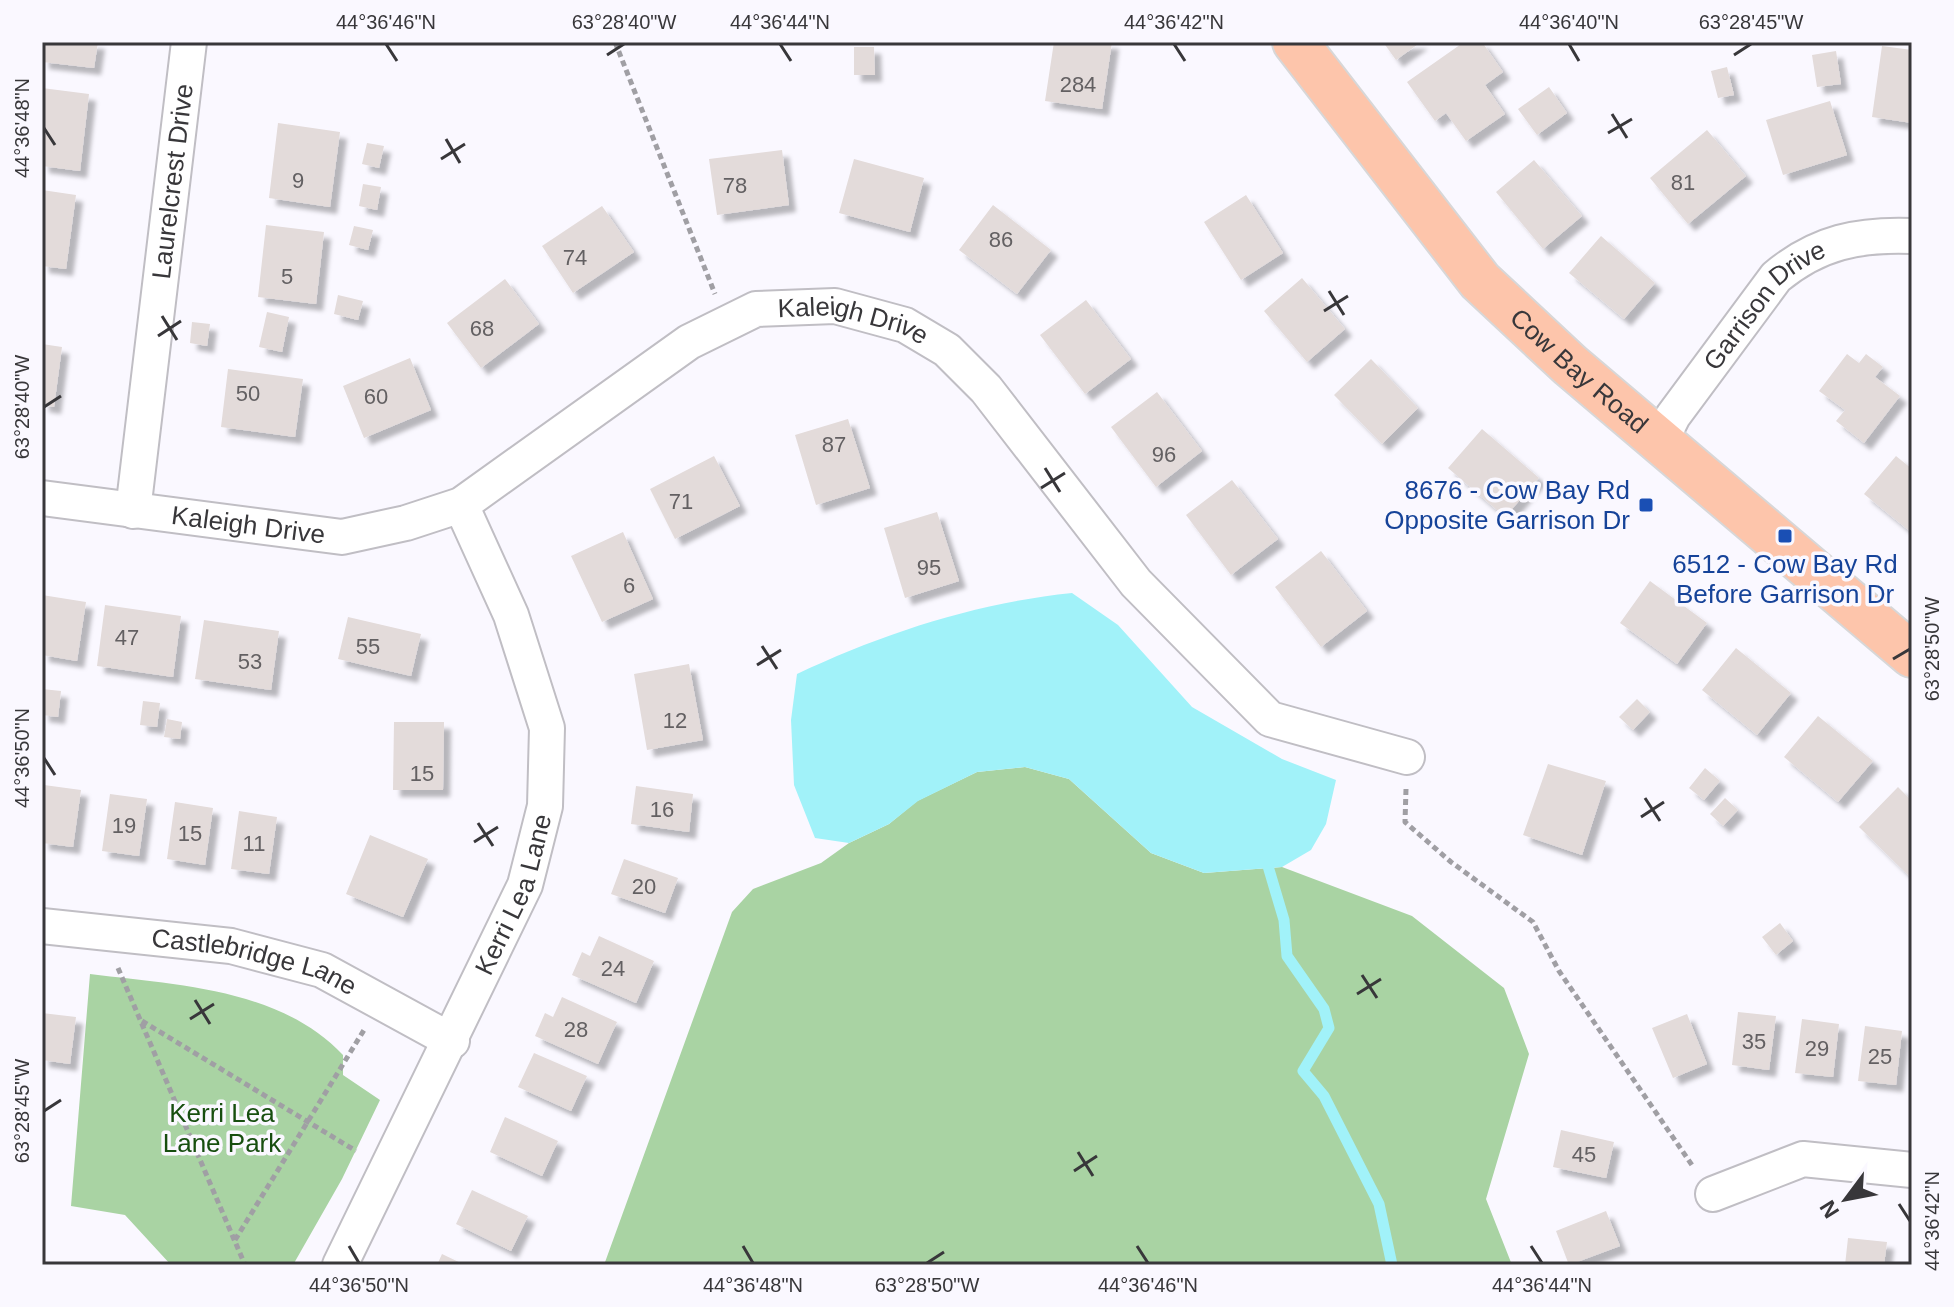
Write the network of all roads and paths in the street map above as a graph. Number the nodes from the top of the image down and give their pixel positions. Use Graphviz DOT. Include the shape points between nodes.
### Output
graph roads {
  1 [pos="189,42"];
  2 [pos="615,42"];
  3 [pos="1295,42"];
  4 [pos="1912,236"];
  5 [pos="728,324"];
  6 [pos="1660,442"];
  7 [pos="42,498"];
  8 [pos="461,505"];
  9 [pos="133,511"];
  10 [pos="1912,655"];
  11 [pos="1407,757"];
  12 [pos="42,926"];
  13 [pos="102,935"];
  14 [pos="381,1001"];
  15 [pos="142,1021"];
  16 [pos="452,1041"];
  17 [pos="308,1121"];
  18 [pos="388,1170"];
  19 [pos="1912,1170"];
  20 [pos="1713,1194"];
  21 [pos="235,1241"];
  22 [pos="245,1265"];
  23 [pos="340,1265"];
  1 -- 9 [label="street, Laurelcrest Drive"];
  2 -- 5 [label="path"];
  3 -- 6 [label="main road, Cow Bay Road" via="1480,281"];
  4 -- 6 [label="street, Garrison Drive" via="1851,238 1793,262 1776,277 1673,416"];
  5 -- 8 [label="street, Kaleigh Drive" via="665,358"];
  5 -- 11 [label="street, Kaleigh Drive" via="756,309 835,306 919,331 986,389 1136,583 1270,719"];
  6 -- 10 [label="main road, Cow Bay Road"];
  7 -- 9 [label="street, Kaleigh Drive"];
  8 -- 9 [label="street, Kaleigh Drive" via="342,537"];
  8 -- 16 [label="street, Kerri Lea Lane" via="511,615 547,728 545,806 525,885"];
  11 -- 20 [label="path" via="1405,822 1533,922 1559,971"];
  12 -- 13 [label="street, Castlebridge Lane"];
  13 -- 14 [label="street, Castlebridge Lane" via="231,946 322,970"];
  13 -- 15 [label="path"];
  14 -- 16 [label="street, Castlebridge Lane"];
  14 -- 17 [label="path"];
  15 -- 17 [label="path"];
  15 -- 21 [label="path"];
  16 -- 18 [label="street, Kerri Lea Lane"];
  17 -- 18 [label="path"];
  17 -- 21 [label="path"];
  18 -- 23 [label="street, Kerri Lea Lane"];
  19 -- 20 [label="street" via="1803,1159"];
  21 -- 22 [label="path"];
}
